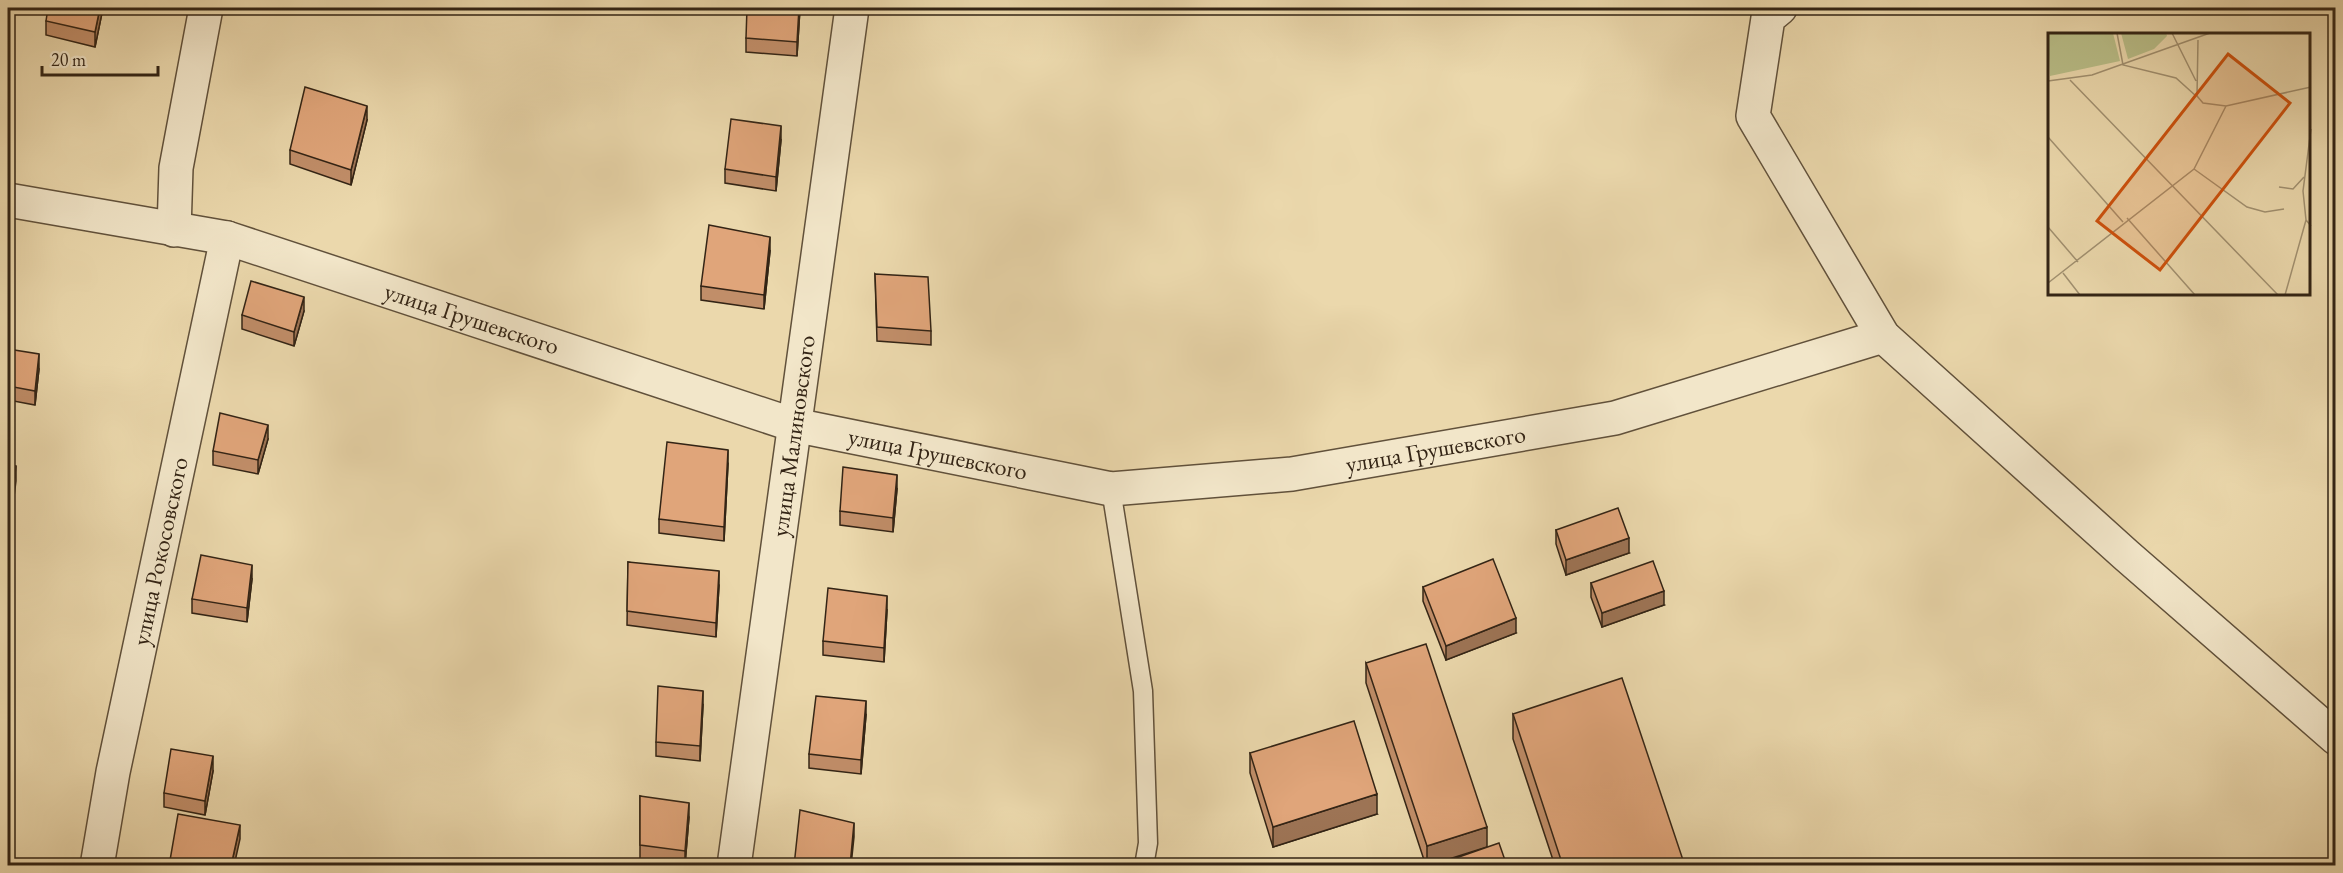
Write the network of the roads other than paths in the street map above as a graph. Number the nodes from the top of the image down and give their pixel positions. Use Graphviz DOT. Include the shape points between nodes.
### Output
graph roads {
  1 [pos="206,8"];
  2 [pos="852,8"];
  3 [pos="1772,11"];
  4 [pos="8,200"];
  5 [pos="174,230"];
  6 [pos="227,238"];
  7 [pos="1883,336"];
  8 [pos="794,425"];
  9 [pos="1111,489"];
  10 [pos="2336,738"];
  11 [pos="97,866"];
  12 [pos="734,866"];
  13 [pos="1144,866"];
  1 -- 5 [label="street" via="176,168"];
  2 -- 8 [label="street, улица Малиновского"];
  3 -- 7 [label="street" via="1753,116"];
  4 -- 5 [label="street, улица Грушевского"];
  5 -- 6 [label="street, улица Грушевского"];
  6 -- 8 [label="street, улица Грушевского"];
  6 -- 11 [label="street, улица Рокосовского" via="118,749"];
  7 -- 9 [label="street, улица Грушевского" via="1615,418 1292,474"];
  7 -- 10 [label="street"];
  8 -- 9 [label="street, улица Грушевского"];
  8 -- 12 [label="street, улица Малиновского"];
  9 -- 13 [label="lane" via="1143,691 1148,843"];
}
